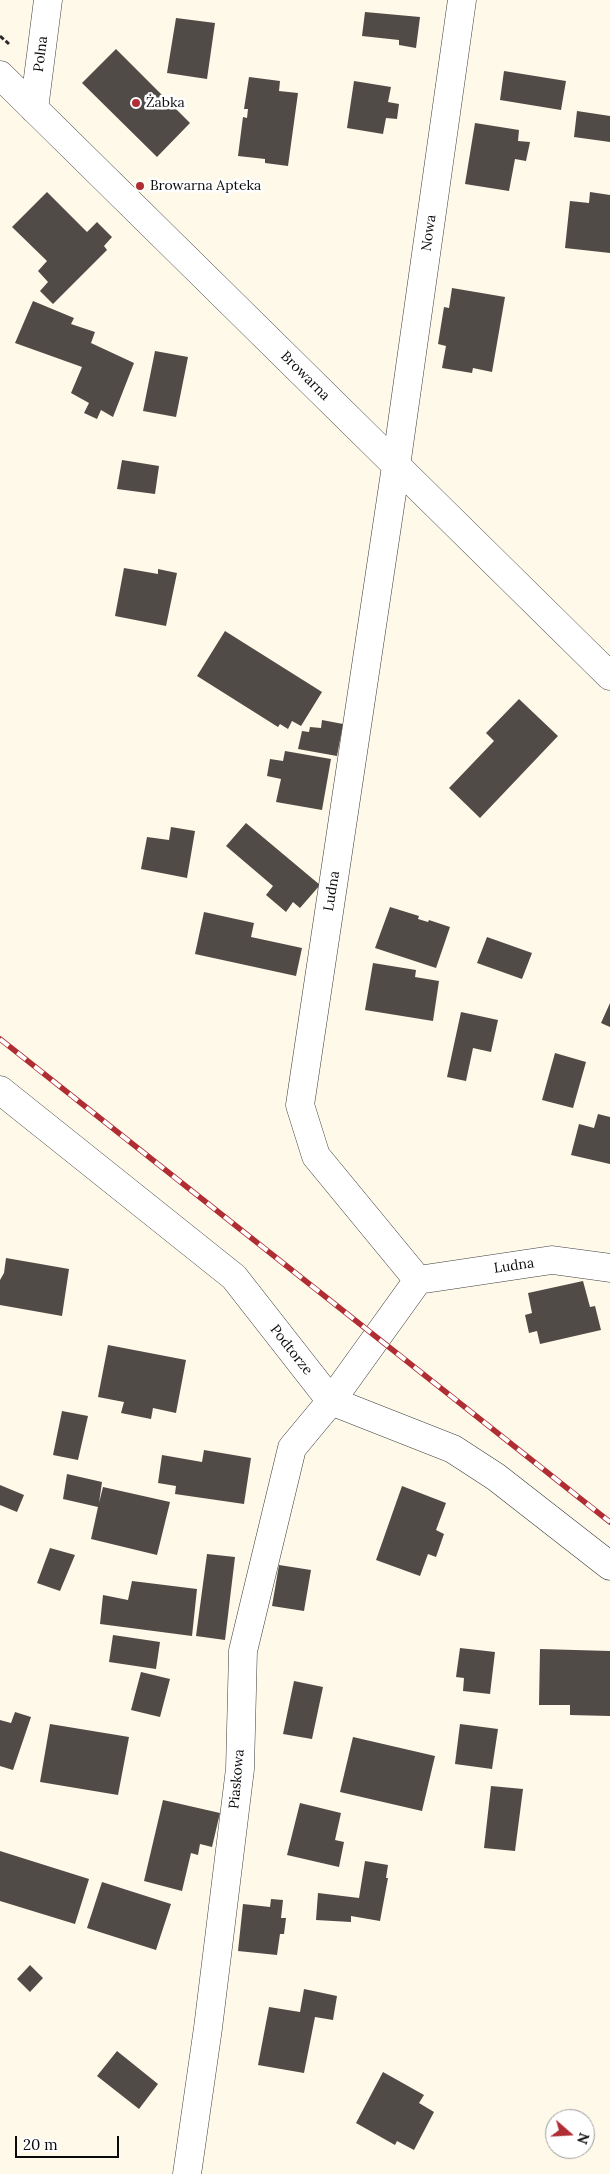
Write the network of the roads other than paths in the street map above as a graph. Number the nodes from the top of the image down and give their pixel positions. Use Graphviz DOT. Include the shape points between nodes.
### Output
graph roads {
  1 [pos="48,0"];
  2 [pos="462,0"];
  3 [pos="0,75"];
  4 [pos="34,108"];
  5 [pos="396,466"];
  6 [pos="610,676"];
  7 [pos="0,1090"];
  8 [pos="610,1268"];
  9 [pos="418,1280"];
  10 [pos="331,1401"];
  11 [pos="610,1566"];
  12 [pos="187,2174"];
  1 -- 4 [label="street, Polna"];
  2 -- 5 [label="street, Nowa"];
  3 -- 4 [label="street, Browarna"];
  4 -- 5 [label="street, Browarna"];
  5 -- 6 [label="street, Browarna"];
  5 -- 9 [label="street, Ludna" via="300,1105 316,1156"];
  7 -- 10 [label="street, Podtorze" via="234,1277"];
  8 -- 9 [label="street, Ludna" via="552,1260"];
  9 -- 10 [label="street"];
  10 -- 11 [label="street" via="453,1449 496,1477"];
  10 -- 12 [label="street, Piaskowa" via="292,1448 243,1651 240,1769"];
}
